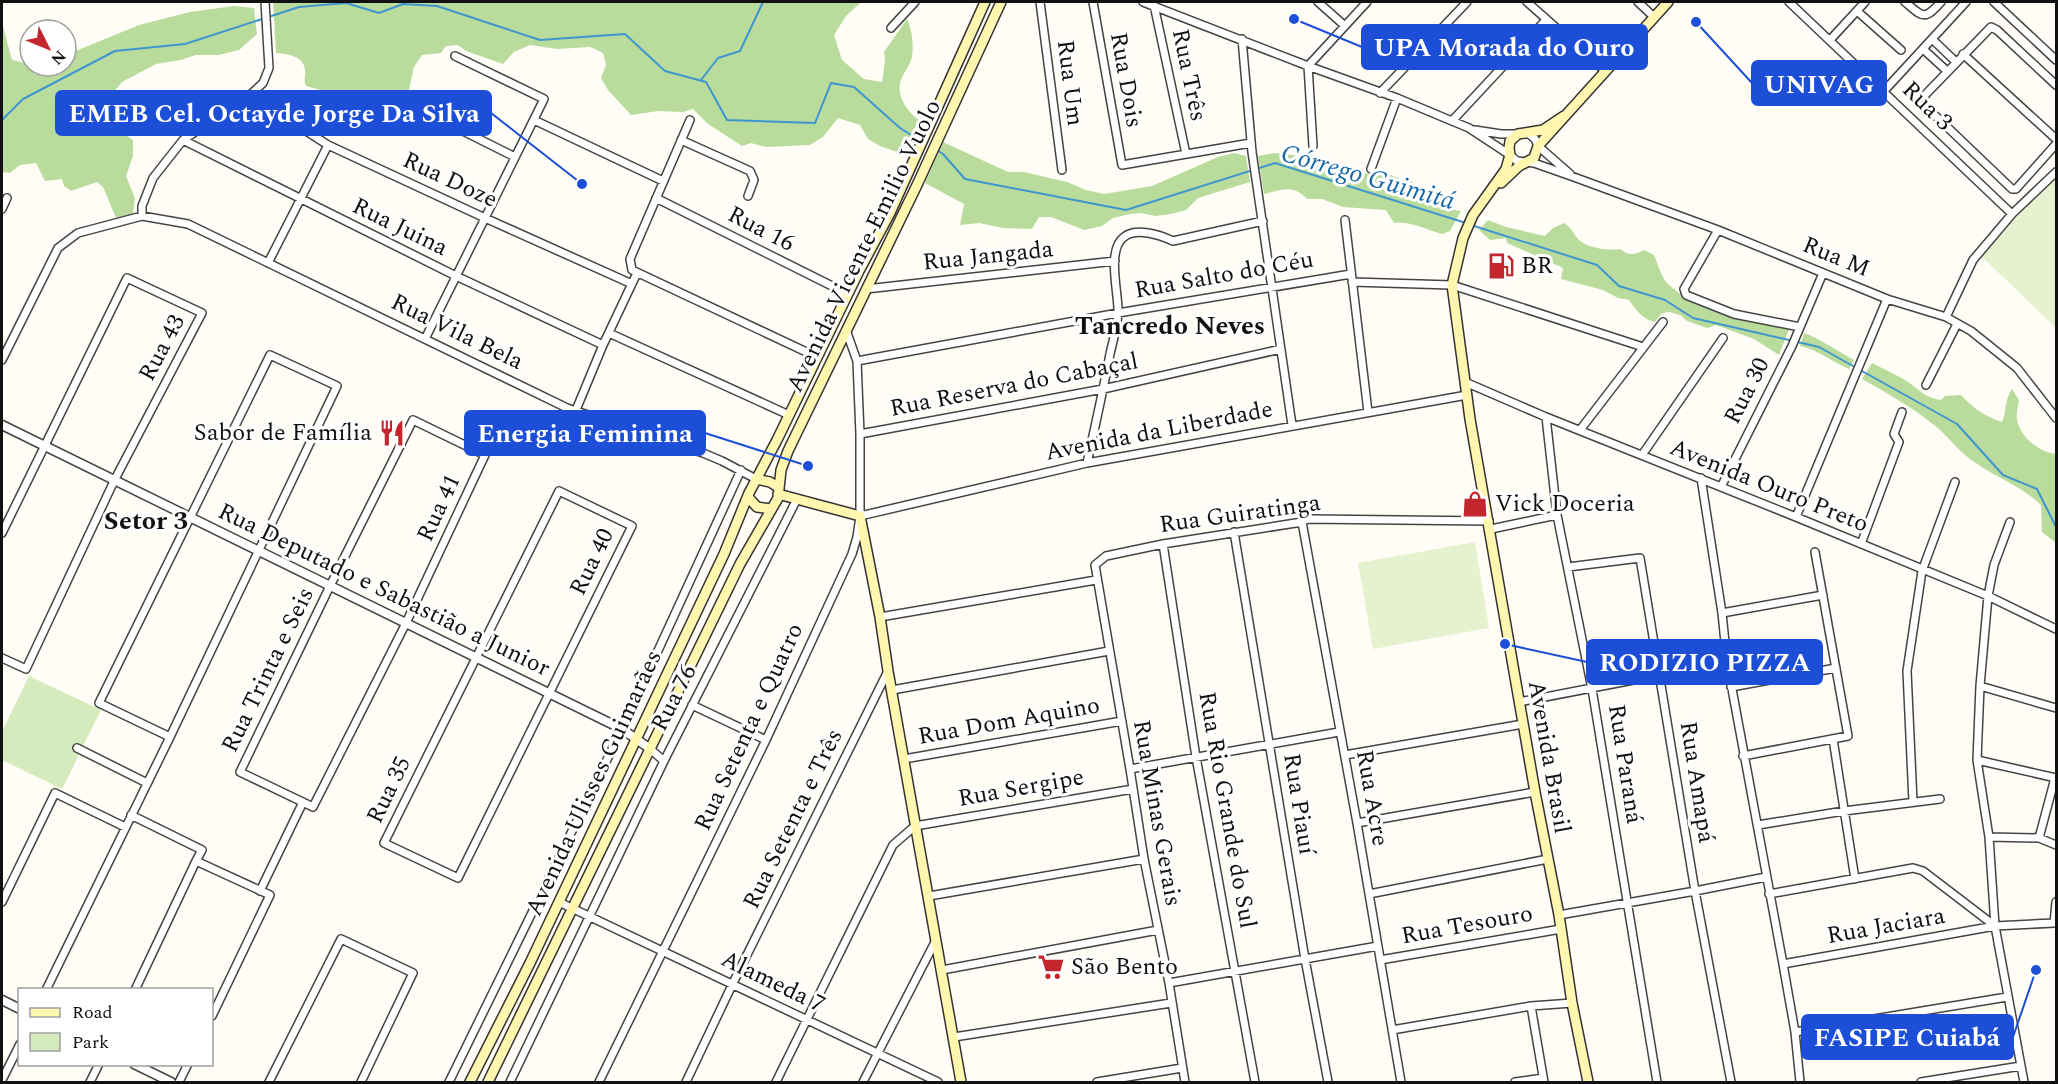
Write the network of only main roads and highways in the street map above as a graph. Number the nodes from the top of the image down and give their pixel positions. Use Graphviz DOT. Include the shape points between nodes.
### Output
graph roads {
  1 [pos="985,2"];
  2 [pos="1001,2"];
  3 [pos="1668,2"];
  4 [pos="1564,116"];
  5 [pos="1488,196"];
  6 [pos="756,479"];
  7 [pos="778,491"];
  8 [pos="748,497"];
  9 [pos="771,509"];
  10 [pos="470,1083"];
  11 [pos="488,1083"];
  12 [pos="961,1083"];
  13 [pos="1588,1083"];
  1 -- 6 [label="main road, Avenida Vicente Emilio Vuolo" via="890,213"];
  2 -- 7 [label="main road, Avenida Vicente Emilio Vuolo" via="788,451"];
  3 -- 4 [label="main road, Avenida Brasil"];
  4 -- 5 [label="main road, Avenida Brasil" via="1538,146 1534,158"];
  4 -- 5 [label="main road, Avenida Brasil" via="1543,130 1515,136 1510,141 1503,174"];
  5 -- 13 [label="main road, Avenida Brasil" via="1473,215 1463,238 1452,285 1523,724"];
  6 -- 7 [label="main road" via="770,482"];
  6 -- 8 [label="main road, Avenida Vicente Emilio Vuolo"];
  7 -- 9 [label="main road, Avenida Vicente Emilio Vuolo"];
  7 -- 12 [label="main road" via="860,516"];
  8 -- 9 [label="main road" via="757,507"];
  8 -- 10 [label="main road, Avenida Ulisses Guimarães" via="637,738"];
  9 -- 11 [label="main road, Avenida Ulisses Guimarães" via="649,748"];
}
